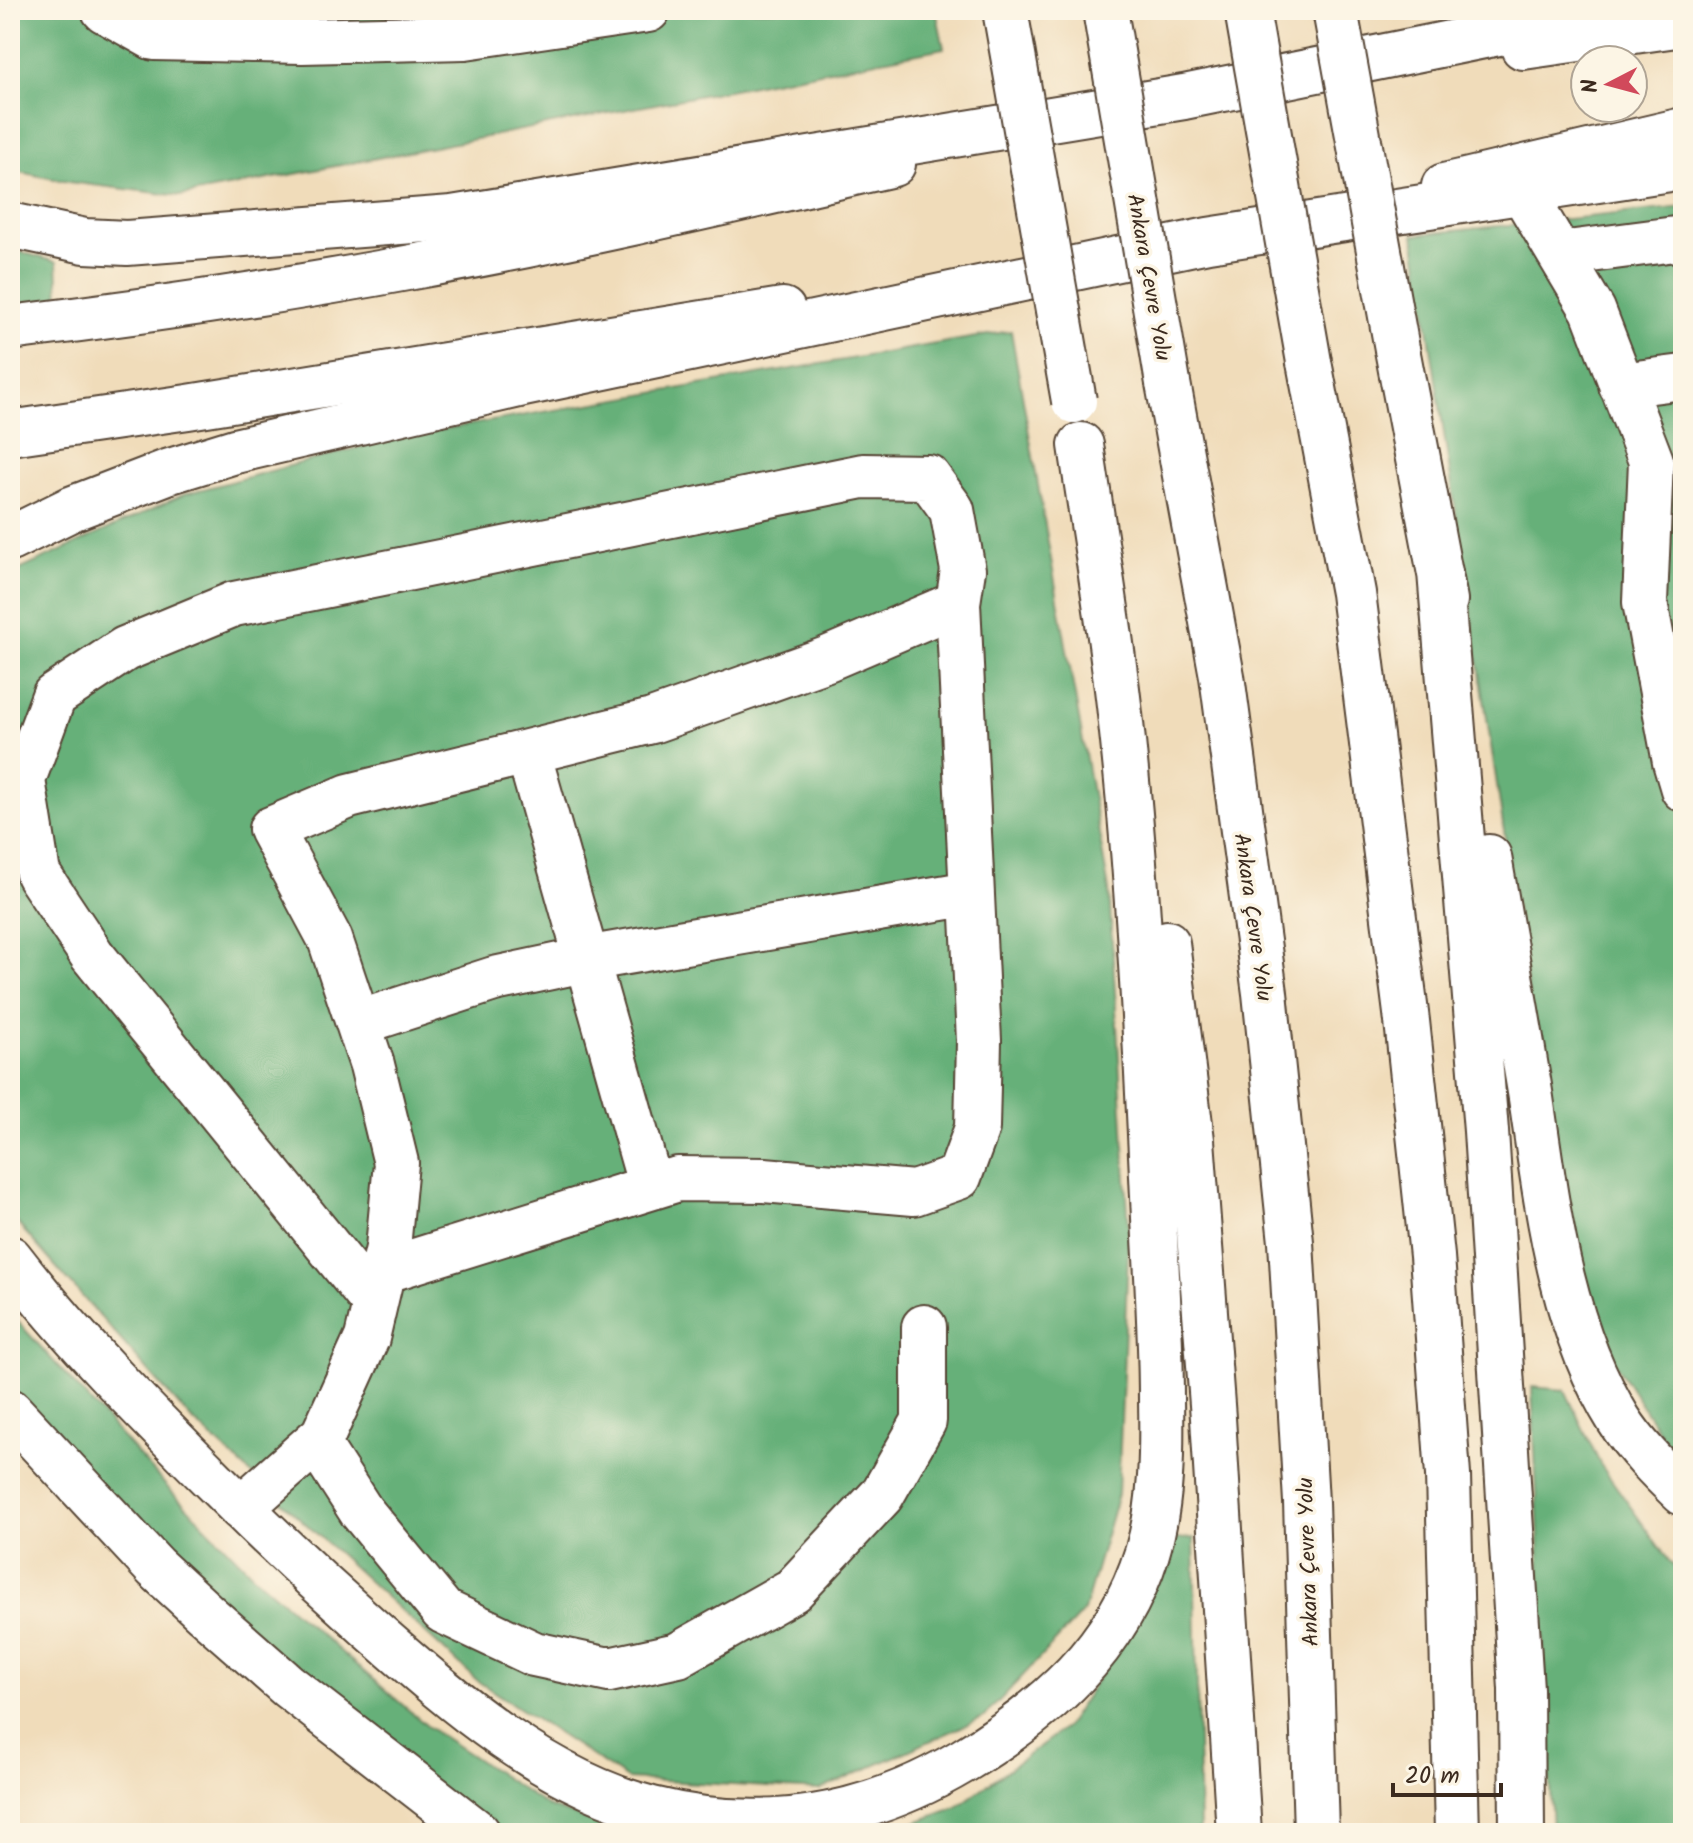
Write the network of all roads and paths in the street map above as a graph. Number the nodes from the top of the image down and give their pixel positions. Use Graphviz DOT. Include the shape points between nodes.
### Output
graph roads {
  1 [pos="104,10"];
  2 [pos="648,10"];
  3 [pos="1005,10"];
  4 [pos="1105,10"];
  5 [pos="1247,10"];
  6 [pos="1335,10"];
  7 [pos="1612,10"];
  8 [pos="433,24"];
  9 [pos="1683,24"];
  10 [pos="1184,97"];
  11 [pos="1683,130"];
  12 [pos="1683,167"];
  13 [pos="1522,191"];
  14 [pos="10,225"];
  15 [pos="1683,238"];
  16 [pos="1208,240"];
  17 [pos="1560,254"];
  18 [pos="10,328"];
  19 [pos="1683,377"];
  20 [pos="1621,385"];
  21 [pos="10,433"];
  22 [pos="1081,445"];
  23 [pos="1667,460"];
  24 [pos="10,539"];
  25 [pos="1440,572"];
  26 [pos="958,603"];
  27 [pos="1676,732"];
  28 [pos="528,752"];
  29 [pos="1683,789"];
  30 [pos="971,893"];
  31 [pos="586,960"];
  32 [pos="358,1023"];
  33 [pos="651,1187"];
  34 [pos="10,1258"];
  35 [pos="379,1288"];
  36 [pos="924,1327"];
  37 [pos="10,1411"];
  38 [pos="316,1441"];
  39 [pos="1683,1493"];
  40 [pos="241,1508"];
  41 [pos="478,1833"];
  42 [pos="1239,1833"];
  43 [pos="1316,1833"];
  44 [pos="1457,1833"];
  45 [pos="1522,1833"];
  1 -- 8 [label="main road" via="154,38 302,41"];
  2 -- 8 [label="main road" via="465,37"];
  3 -- 22 [label="main road, bridge"];
  4 -- 43 [label="main road, Ankara Çevre Yolu, bridge" via="1222,676 1265,993 1291,1242"];
  5 -- 44 [label="main road, bridge" via="1353,593 1407,1021 1448,1475"];
  6 -- 25 [label="main road, bridge"];
  7 -- 10 [label="main road"];
  9 -- 10 [label="main road"];
  10 -- 14 [label="main road" via="452,218 127,243 85,241"];
  10 -- 18 [label="main road" via="655,218 418,266"];
  11 -- 16 [label="main road"];
  12 -- 13 [label="main road"];
  13 -- 16 [label="main road"];
  13 -- 17 [label="main road"];
  15 -- 17 [label="main road"];
  16 -- 21 [label="main road"];
  16 -- 24 [label="main road" via="538,381 235,451 139,482"];
  17 -- 20 [label="main road" via="1593,310"];
  19 -- 20 [label="main road"];
  20 -- 23 [label="main road"];
  22 -- 40 [label="main road" via="1120,713 1142,958 1161,1351 1157,1512 1146,1556 1104,1643 1050,1699 998,1739 911,1789 820,1818 696,1817 622,1800 522,1749 437,1688"];
  22 -- 42 [label="main road" via="1101,519 1143,755 1192,1140"];
  23 -- 27 [label="main road" via="1645,602"];
  25 -- 39 [label="main road" via="1547,1206 1567,1292 1586,1350 1619,1419"];
  25 -- 45 [label="main road" via="1495,1267 1521,1689"];
  26 -- 28 [label="main road" via="827,659 652,721"];
  26 -- 30 [label="main road"];
  26 -- 35 [label="main road" via="963,570 952,510 928,477 863,476 234,604 125,649 54,696 23,780 38,874 92,955"];
  27 -- 29 [label="main road"];
  28 -- 31 [label="main road"];
  28 -- 32 [label="main road" via="349,796 271,829 330,939"];
  30 -- 31 [label="main road"];
  30 -- 33 [label="main road" via="979,1041 977,1128 959,1177 914,1193 764,1180 678,1179"];
  31 -- 32 [label="main road" via="494,979"];
  31 -- 33 [label="main road"];
  32 -- 35 [label="main road" via="396,1163"];
  33 -- 35 [label="main road"];
  34 -- 40 [label="main road" via="119,1383"];
  35 -- 38 [label="main road" via="367,1338"];
  36 -- 38 [label="main road" via="924,1421 882,1495 793,1590 678,1655 609,1670 534,1654 443,1611 361,1511"];
  37 -- 41 [label="main road" via="155,1567 205,1613 288,1686"];
  38 -- 40 [label="main road"];
}
